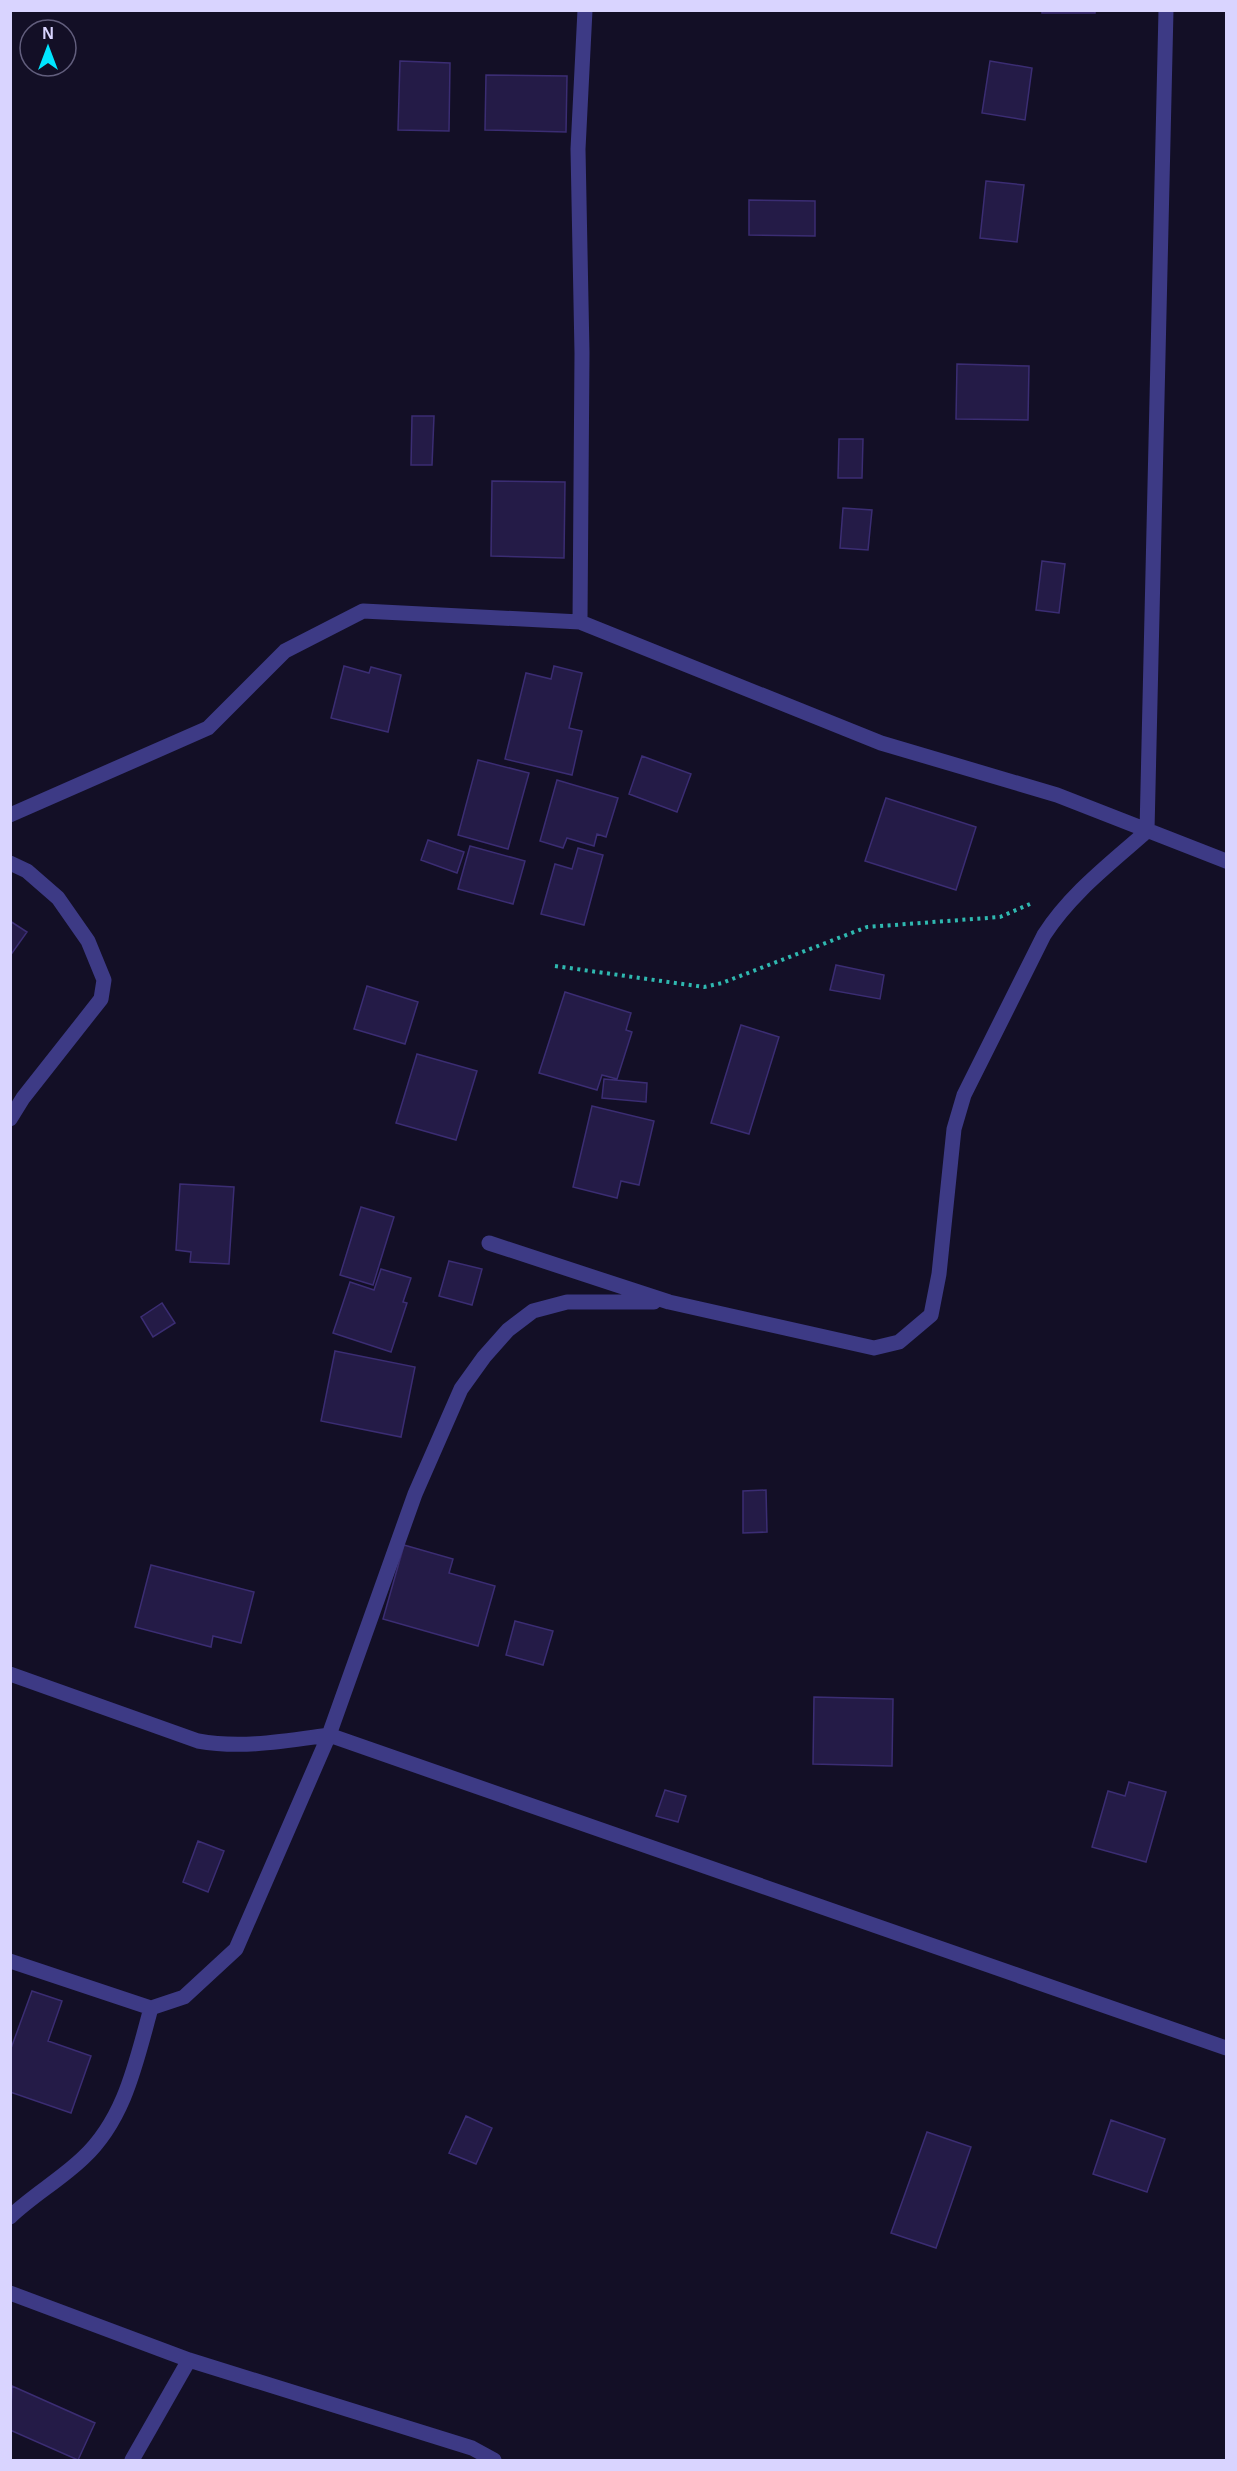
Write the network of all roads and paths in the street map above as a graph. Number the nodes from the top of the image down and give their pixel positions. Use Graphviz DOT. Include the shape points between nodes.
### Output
graph roads {
  1 [pos="585,10"];
  2 [pos="1166,10"];
  3 [pos="580,622"];
  4 [pos="10,815"];
  5 [pos="1147,831"];
  6 [pos="1227,861"];
  7 [pos="10,863"];
  8 [pos="1077,892"];
  9 [pos="555,966"];
  10 [pos="10,1119"];
  11 [pos="489,1243"];
  12 [pos="669,1302"];
  13 [pos="10,1674"];
  14 [pos="329,1735"];
  15 [pos="10,1961"];
  16 [pos="151,2008"];
  17 [pos="1227,2048"];
  18 [pos="10,2217"];
  19 [pos="10,2293"];
  20 [pos="189,2360"];
  21 [pos="469,2454"];
  22 [pos="132,2460"];
  23 [pos="494,2460"];
  1 -- 3 [label="street" via="578,149 582,353"];
  2 -- 5 [label="street"];
  3 -- 4 [label="street" via="363,611 285,651 208,728"];
  3 -- 5 [label="street" via="881,743 1057,795"];
  5 -- 6 [label="street"];
  5 -- 8 [label="street"];
  7 -- 10 [label="street" via="27,871 58,898 88,941 104,980 100,999"];
  8 -- 9 [label="path" via="1036,901 1000,917 867,927 704,987"];
  8 -- 12 [label="street" via="1044,935 964,1095 954,1130 931,1315 899,1342 874,1348"];
  11 -- 12 [label="street"];
  12 -- 14 [label="street" via="567,1302 533,1311 508,1330 484,1357 461,1389 415,1494"];
  13 -- 14 [label="street" via="198,1741 246,1745"];
  14 -- 16 [label="street" via="236,1949 184,1997"];
  14 -- 17 [label="street"];
  15 -- 16 [label="street"];
  16 -- 18 [label="street" via="132,2076 112,2123 82,2159"];
  19 -- 20 [label="street"];
  20 -- 21 [label="street"];
  20 -- 22 [label="street"];
  21 -- 23 [label="street"];
}
